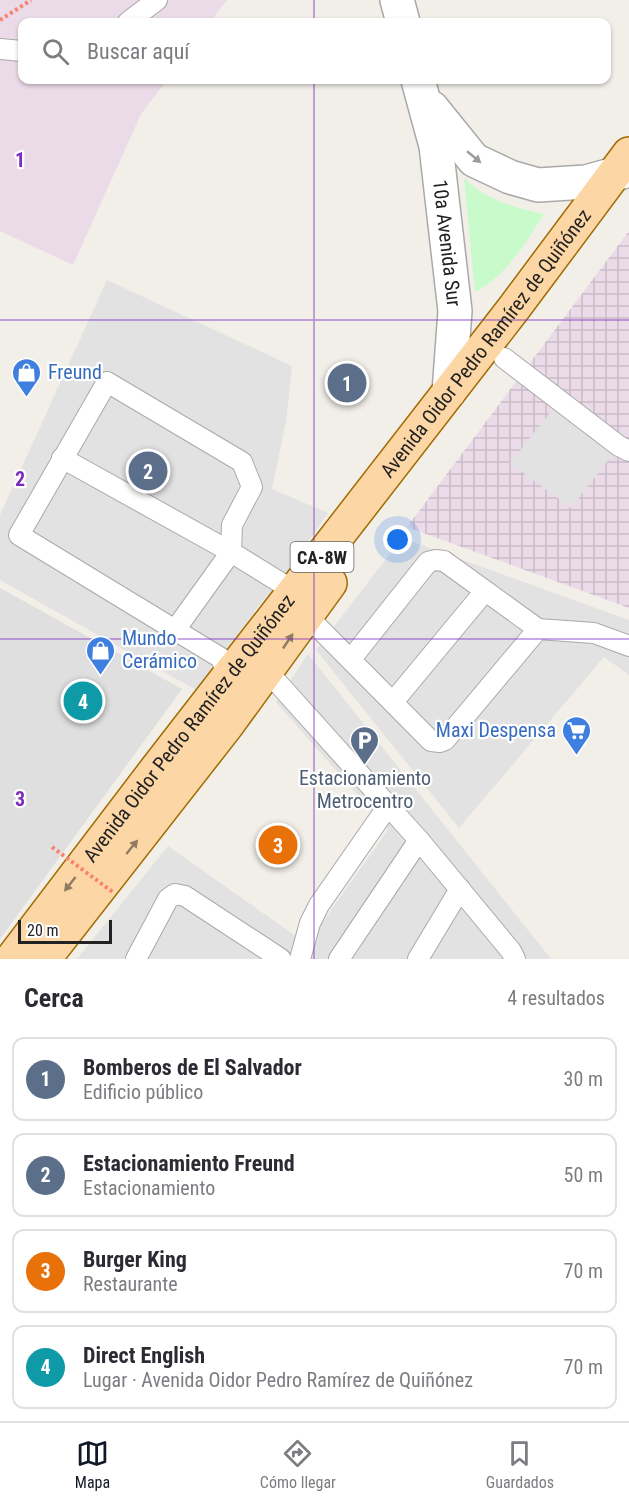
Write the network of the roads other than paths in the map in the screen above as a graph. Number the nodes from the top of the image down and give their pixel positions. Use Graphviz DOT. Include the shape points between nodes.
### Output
graph roads {
  1 [pos="157,0"];
  2 [pos="397,0"];
  3 [pos="133,18"];
  4 [pos="402,18"];
  5 [pos="0,49"];
  6 [pos="18,51"];
  7 [pos="421,88"];
  8 [pos="625,172"];
  9 [pos="504,358"];
  10 [pos="449,392"];
  11 [pos="629,451"];
  12 [pos="62,458"];
  13 [pos="231,552"];
  14 [pos="485,591"];
  15 [pos="305,603"];
  16 [pos="538,629"];
  17 [pos="175,630"];
  18 [pos="629,646"];
  19 [pos="351,659"];
  20 [pos="267,671"];
  21 [pos="228,677"];
  22 [pos="393,702"];
  23 [pos="388,806"];
  24 [pos="419,840"];
  25 [pos="460,889"];
  26 [pos="511,956"];
  27 [pos="141,957"];
  28 [pos="12,959"];
  29 [pos="44,959"];
  30 [pos="281,959"];
  31 [pos="300,959"];
  32 [pos="339,959"];
  33 [pos="418,959"];
  1 -- 3 [label="lane"];
  2 -- 4 [label="street"];
  5 -- 6 [label="lane"];
  7 -- 8 [label="street, 10a Avenida Sur, one-way" via="474,160 510,177 538,185 586,182"];
  7 -- 10 [label="street, 10a Avenida Sur" via="436,146 455,311"];
  8 -- 9 [label="main road, Avenida Oidor Pedro Ramírez de Quiñónez / CA-8W"];
  8 -- 10 [label="main road, Avenida Oidor Pedro Ramírez de Quiñónez / CA-8W"];
  9 -- 11 [label="lane"];
  9 -- 15 [label="main road, Avenida Oidor Pedro Ramírez de Quiñónez / CA-8W"];
  10 -- 15 [label="main road, Avenida Oidor Pedro Ramírez de Quiñónez / CA-8W"];
  12 -- 13 [label="lane"];
  12 -- 13 [label="lane" via="107,382 242,462 252,487 232,525"];
  12 -- 17 [label="lane" via="19,535"];
  13 -- 15 [label="lane"];
  13 -- 17 [label="lane"];
  14 -- 16 [label="lane"];
  14 -- 19 [label="lane" via="444,561 428,562"];
  14 -- 22 [label="lane"];
  15 -- 19 [label="lane"];
  20 -- 15 [label="main road, Avenida Oidor Pedro Ramírez de Quiñónez / CA-8W, one-way"];
  15 -- 21 [label="main road, Avenida Oidor Pedro Ramírez de Quiñónez / CA-8W"];
  16 -- 18 [label="lane" via="594,633"];
  16 -- 22 [label="lane" via="445,740 431,741"];
  17 -- 21 [label="lane" via="220,658"];
  19 -- 22 [label="lane"];
  20 -- 23 [label="lane"];
  29 -- 20 [label="main road, Avenida Oidor Pedro Ramírez de Quiñónez / CA-8W, one-way"];
  21 -- 28 [label="main road, Avenida Oidor Pedro Ramírez de Quiñónez / CA-8W, one-way"];
  23 -- 24 [label="lane"];
  23 -- 31 [label="lane" via="319,905"];
  24 -- 25 [label="lane"];
  24 -- 32 [label="lane"];
  25 -- 26 [label="lane"];
  25 -- 33 [label="lane"];
  27 -- 30 [label="lane" via="168,899 175,894 185,896"];
}
